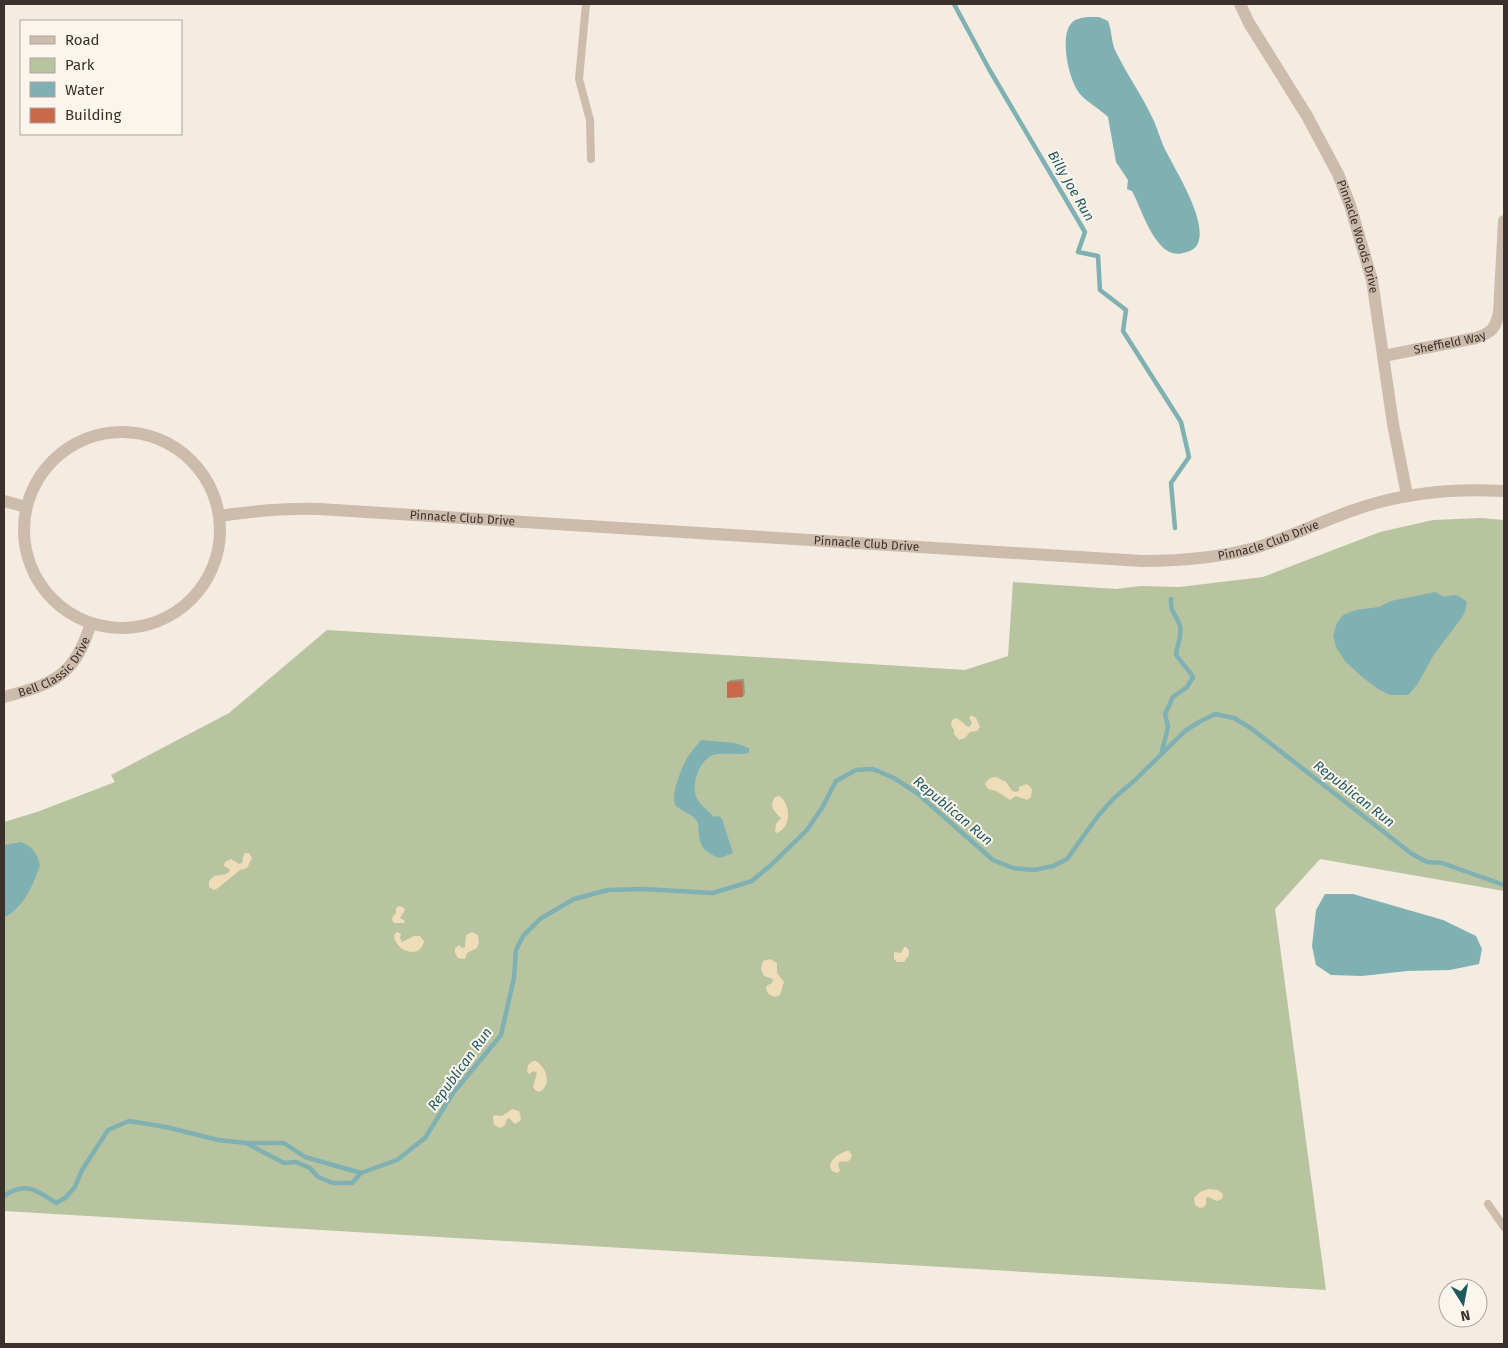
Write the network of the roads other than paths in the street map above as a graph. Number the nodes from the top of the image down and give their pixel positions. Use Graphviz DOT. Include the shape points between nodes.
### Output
graph roads {
  1 [pos="586,4"];
  2 [pos="1240,4"];
  3 [pos="591,159"];
  4 [pos="1504,221"];
  5 [pos="1383,356"];
  6 [pos="1504,491"];
  7 [pos="1407,495"];
  8 [pos="4,501"];
  9 [pos="26,507"];
  10 [pos="219,516"];
  11 [pos="91,623"];
  12 [pos="4,697"];
  13 [pos="1488,1204"];
  14 [pos="1504,1227"];
  1 -- 3 [label="lane" via="579,78 590,120"];
  2 -- 5 [label="street, Pinnacle Woods Drive" via="1338,174 1372,280"];
  4 -- 5 [label="street, Sheffield Way" via="1496,325 1476,338"];
  5 -- 7 [label="street, Pinnacle Woods Drive"];
  6 -- 7 [label="street, Pinnacle Club Drive" via="1452,490"];
  7 -- 10 [label="street, Pinnacle Club Drive" via="1350,511 1259,546 1200,559 1172,561 319,509 267,510"];
  8 -- 9 [label="street"];
  9 -- 10 [label="street" via="39,478 61,453 94,436 134,433 169,444 194,463 212,490"];
  9 -- 11 [label="street" via="25,545 35,577 60,606"];
  10 -- 11 [label="street" via="219,540 214,563 208,577 188,602 167,616 141,626 110,627"];
  11 -- 12 [label="street, Bell Classic Drive" via="86,641 65,671 48,684"];
  13 -- 14 [label="lane"];
}
